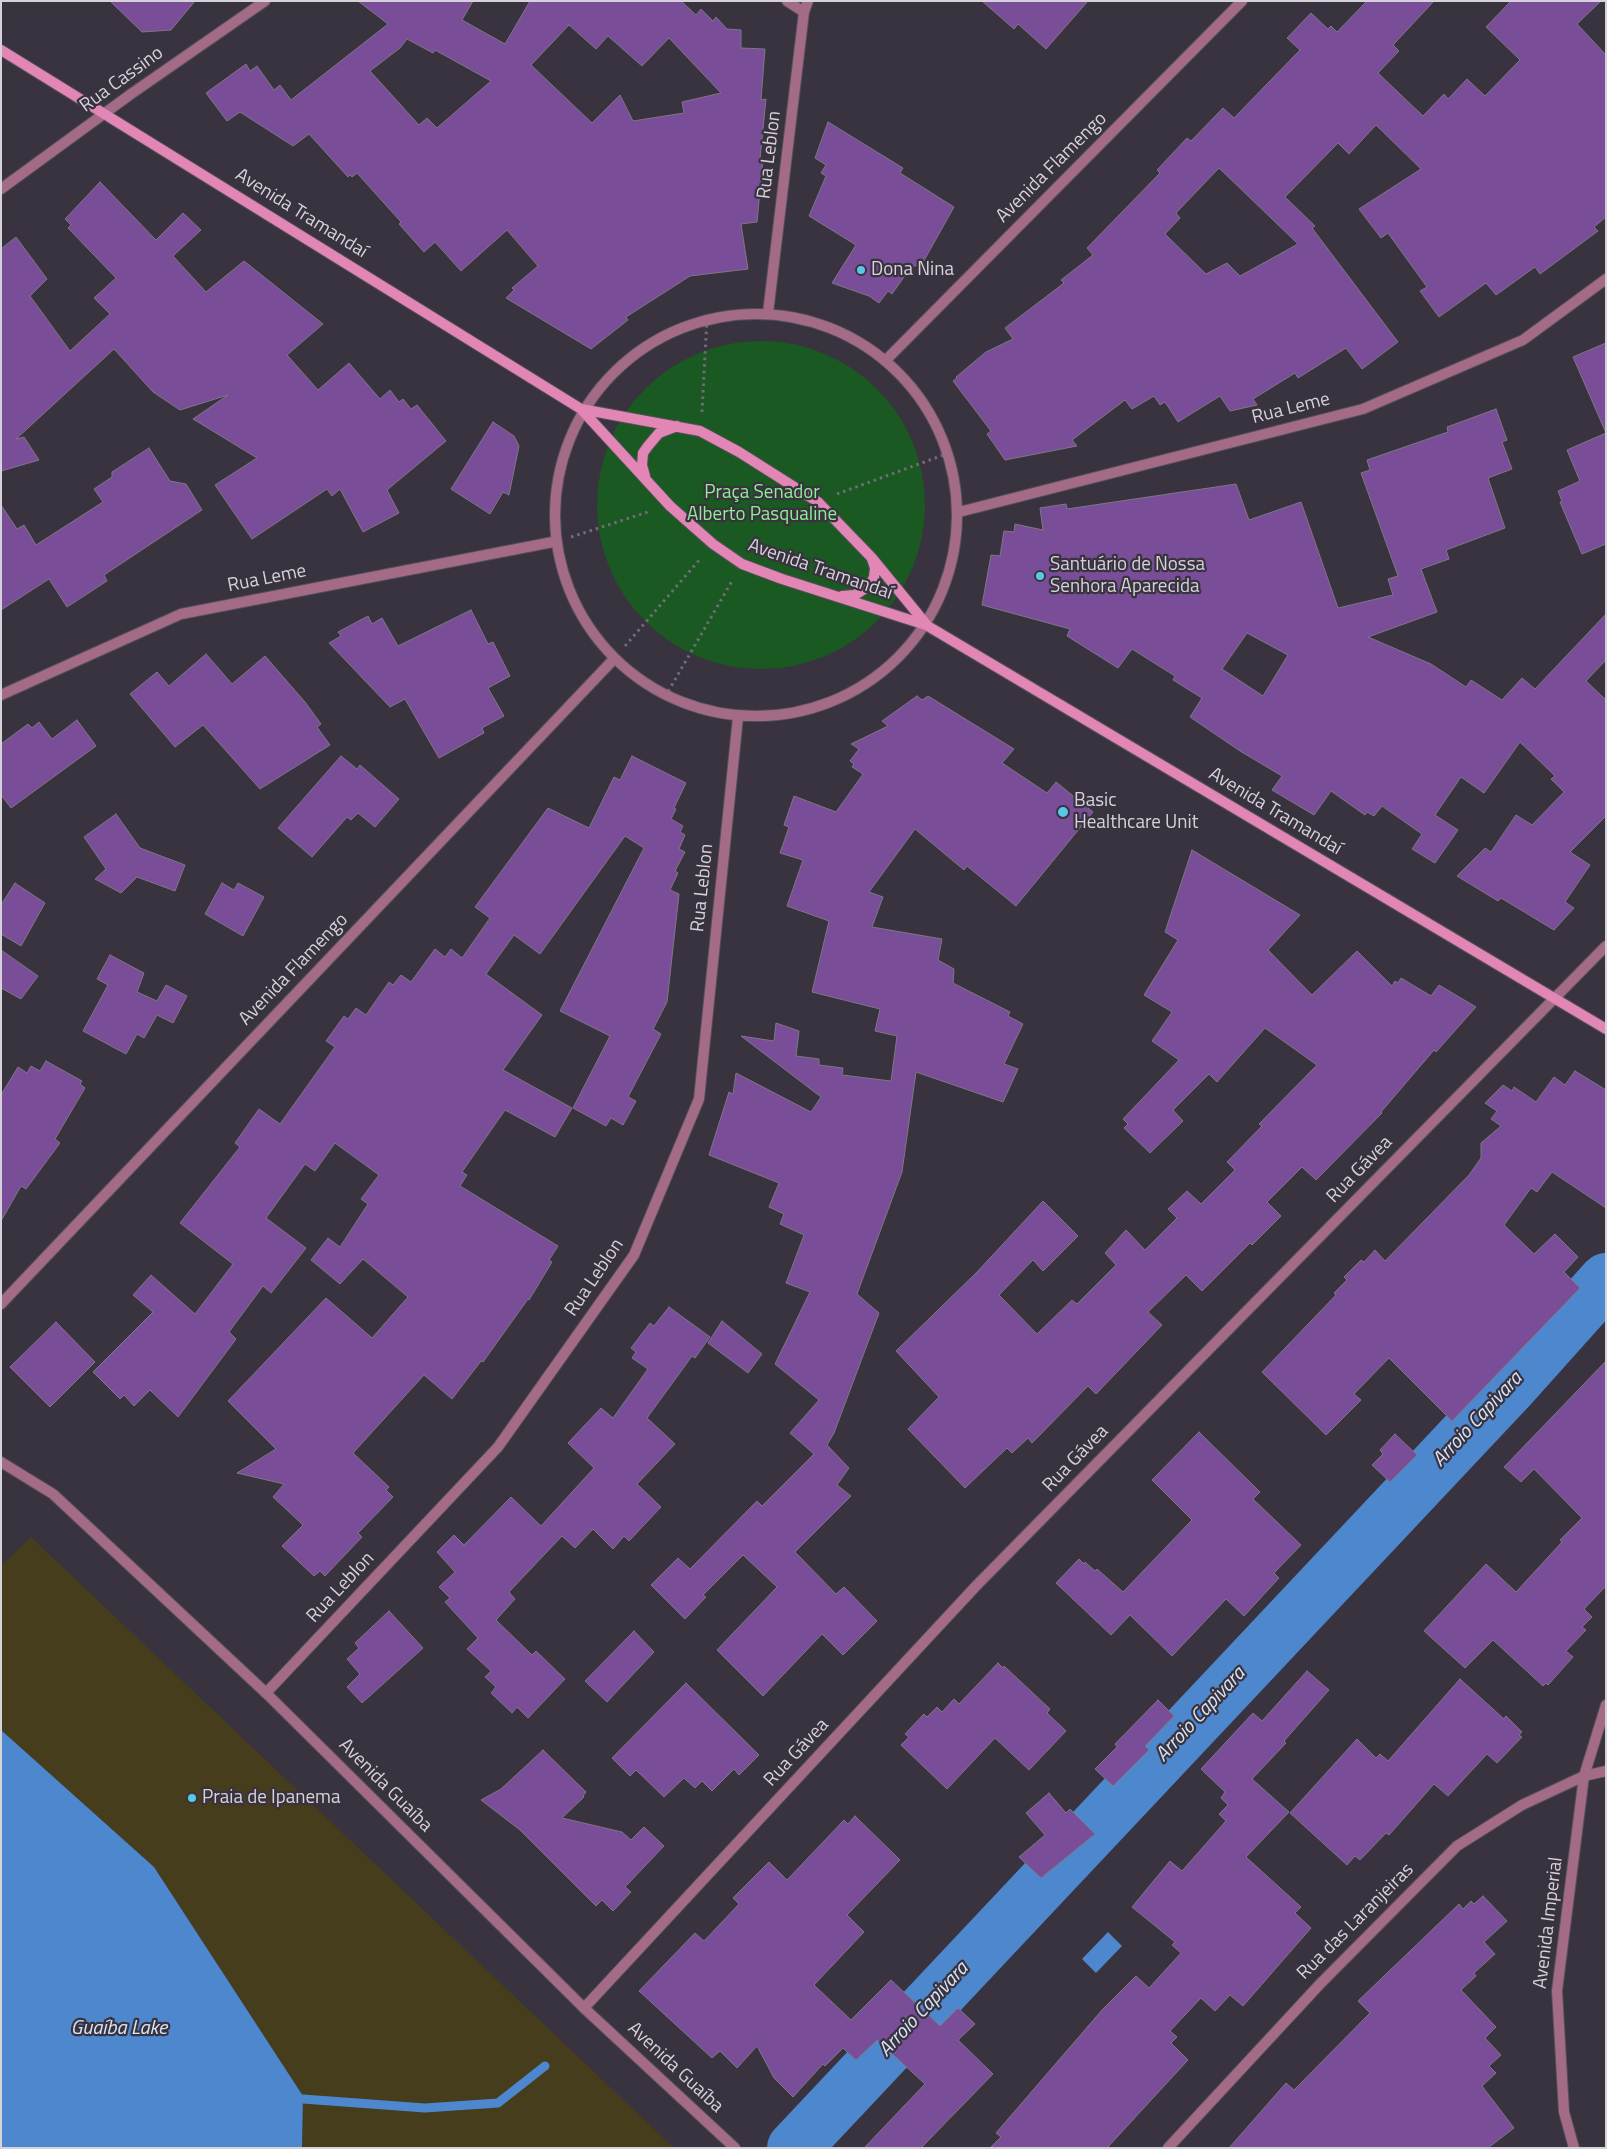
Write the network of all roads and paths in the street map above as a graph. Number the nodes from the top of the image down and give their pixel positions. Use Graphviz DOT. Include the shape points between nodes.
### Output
graph roads {
  1 [pos="265,1"];
  2 [pos="787,1"];
  3 [pos="808,1"];
  4 [pos="1242,1"];
  5 [pos="804,12"];
  6 [pos="1,50"];
  7 [pos="105,113"];
  8 [pos="1,189"];
  9 [pos="1606,279"];
  10 [pos="768,313"];
  11 [pos="707,318"];
  12 [pos="886,360"];
  13 [pos="581,409"];
  14 [pos="678,426"];
  15 [pos="700,431"];
  16 [pos="949,452"];
  17 [pos="646,479"];
  18 [pos="818,502"];
  19 [pos="670,506"];
  20 [pos="959,512"];
  21 [pos="553,542"];
  22 [pos="713,544"];
  23 [pos="872,558"];
  24 [pos="742,564"];
  25 [pos="836,596"];
  26 [pos="926,625"];
  27 [pos="613,660"];
  28 [pos="1,696"];
  29 [pos="665,697"];
  30 [pos="738,717"];
  31 [pos="1606,946"];
  32 [pos="1554,998"];
  33 [pos="1606,1029"];
  34 [pos="1,1304"];
  35 [pos="1,1462"];
  36 [pos="266,1693"];
  37 [pos="1606,1705"];
  38 [pos="1606,1772"];
  39 [pos="1584,1776"];
  40 [pos="584,2008"];
  41 [pos="735,2148"];
  42 [pos="1168,2148"];
  43 [pos="1574,2148"];
  1 -- 7 [label="street, Rua Cassino"];
  2 -- 5 [label="street"];
  3 -- 5 [label="street, Rua Leblon"];
  4 -- 12 [label="street, Avenida Flamengo"];
  5 -- 10 [label="street, Rua Leblon"];
  6 -- 7 [label="main road, Avenida Tramandaí"];
  7 -- 8 [label="street, Rua Cassino"];
  7 -- 13 [label="main road, Avenida Tramandaí"];
  9 -- 20 [label="street, Rua Leme" via="1523,340 1363,409"];
  10 -- 11 [label="street"];
  10 -- 12 [label="street" via="831,327"];
  11 -- 13 [label="street" via="635,352"];
  11 -- 15 [label="path"];
  12 -- 16 [label="street" via="924,402"];
  13 -- 14 [label="main road, Avenida Tramandaí"];
  13 -- 17 [label="main road, Avenida Tramandaí"];
  13 -- 21 [label="street" via="556,474"];
  14 -- 15 [label="main road, Avenida Tramandaí"];
  14 -- 17 [label="main road" via="659,433 643,453"];
  15 -- 18 [label="main road, Avenida Tramandaí"];
  16 -- 18 [label="path"];
  16 -- 20 [label="street"];
  17 -- 19 [label="main road, Avenida Tramandaí"];
  18 -- 23 [label="main road, Avenida Tramandaí"];
  19 -- 21 [label="path"];
  19 -- 22 [label="main road, Avenida Tramandaí"];
  20 -- 26 [label="street" via="951,571"];
  21 -- 27 [label="street" via="574,606"];
  21 -- 28 [label="street, Rua Leme" via="182,614"];
  22 -- 24 [label="main road, Avenida Tramandaí"];
  22 -- 27 [label="path"];
  23 -- 25 [label="main road" via="875,568 870,585 855,595"];
  23 -- 26 [label="main road, Avenida Tramandaí"];
  24 -- 25 [label="main road, Avenida Tramandaí"];
  24 -- 29 [label="path"];
  25 -- 26 [label="main road, Avenida Tramandaí"];
  26 -- 30 [label="street" via="890,667 845,697 793,714"];
  26 -- 32 [label="main road, Avenida Tramandaí"];
  27 -- 29 [label="street"];
  27 -- 34 [label="street, Avenida Flamengo"];
  29 -- 30 [label="street"];
  30 -- 36 [label="street, Rua Leblon" via="699,1099 634,1256 498,1447"];
  31 -- 32 [label="street, Rua Gávea"];
  32 -- 33 [label="main road, Avenida Tramandaí"];
  32 -- 40 [label="street, Rua Gávea" via="976,1586"];
  35 -- 36 [label="street, Avenida Guaíba" via="53,1494"];
  36 -- 40 [label="street, Avenida Guaíba"];
  37 -- 39 [label="street, Avenida Imperial"];
  38 -- 39 [label="street, Rua das Laranjeiras"];
  39 -- 42 [label="street, Rua das Laranjeiras" via="1522,1805 1457,1846 1320,1984"];
  39 -- 43 [label="street, Avenida Imperial" via="1557,1991 1564,2112"];
  40 -- 41 [label="street, Avenida Guaíba"];
}
